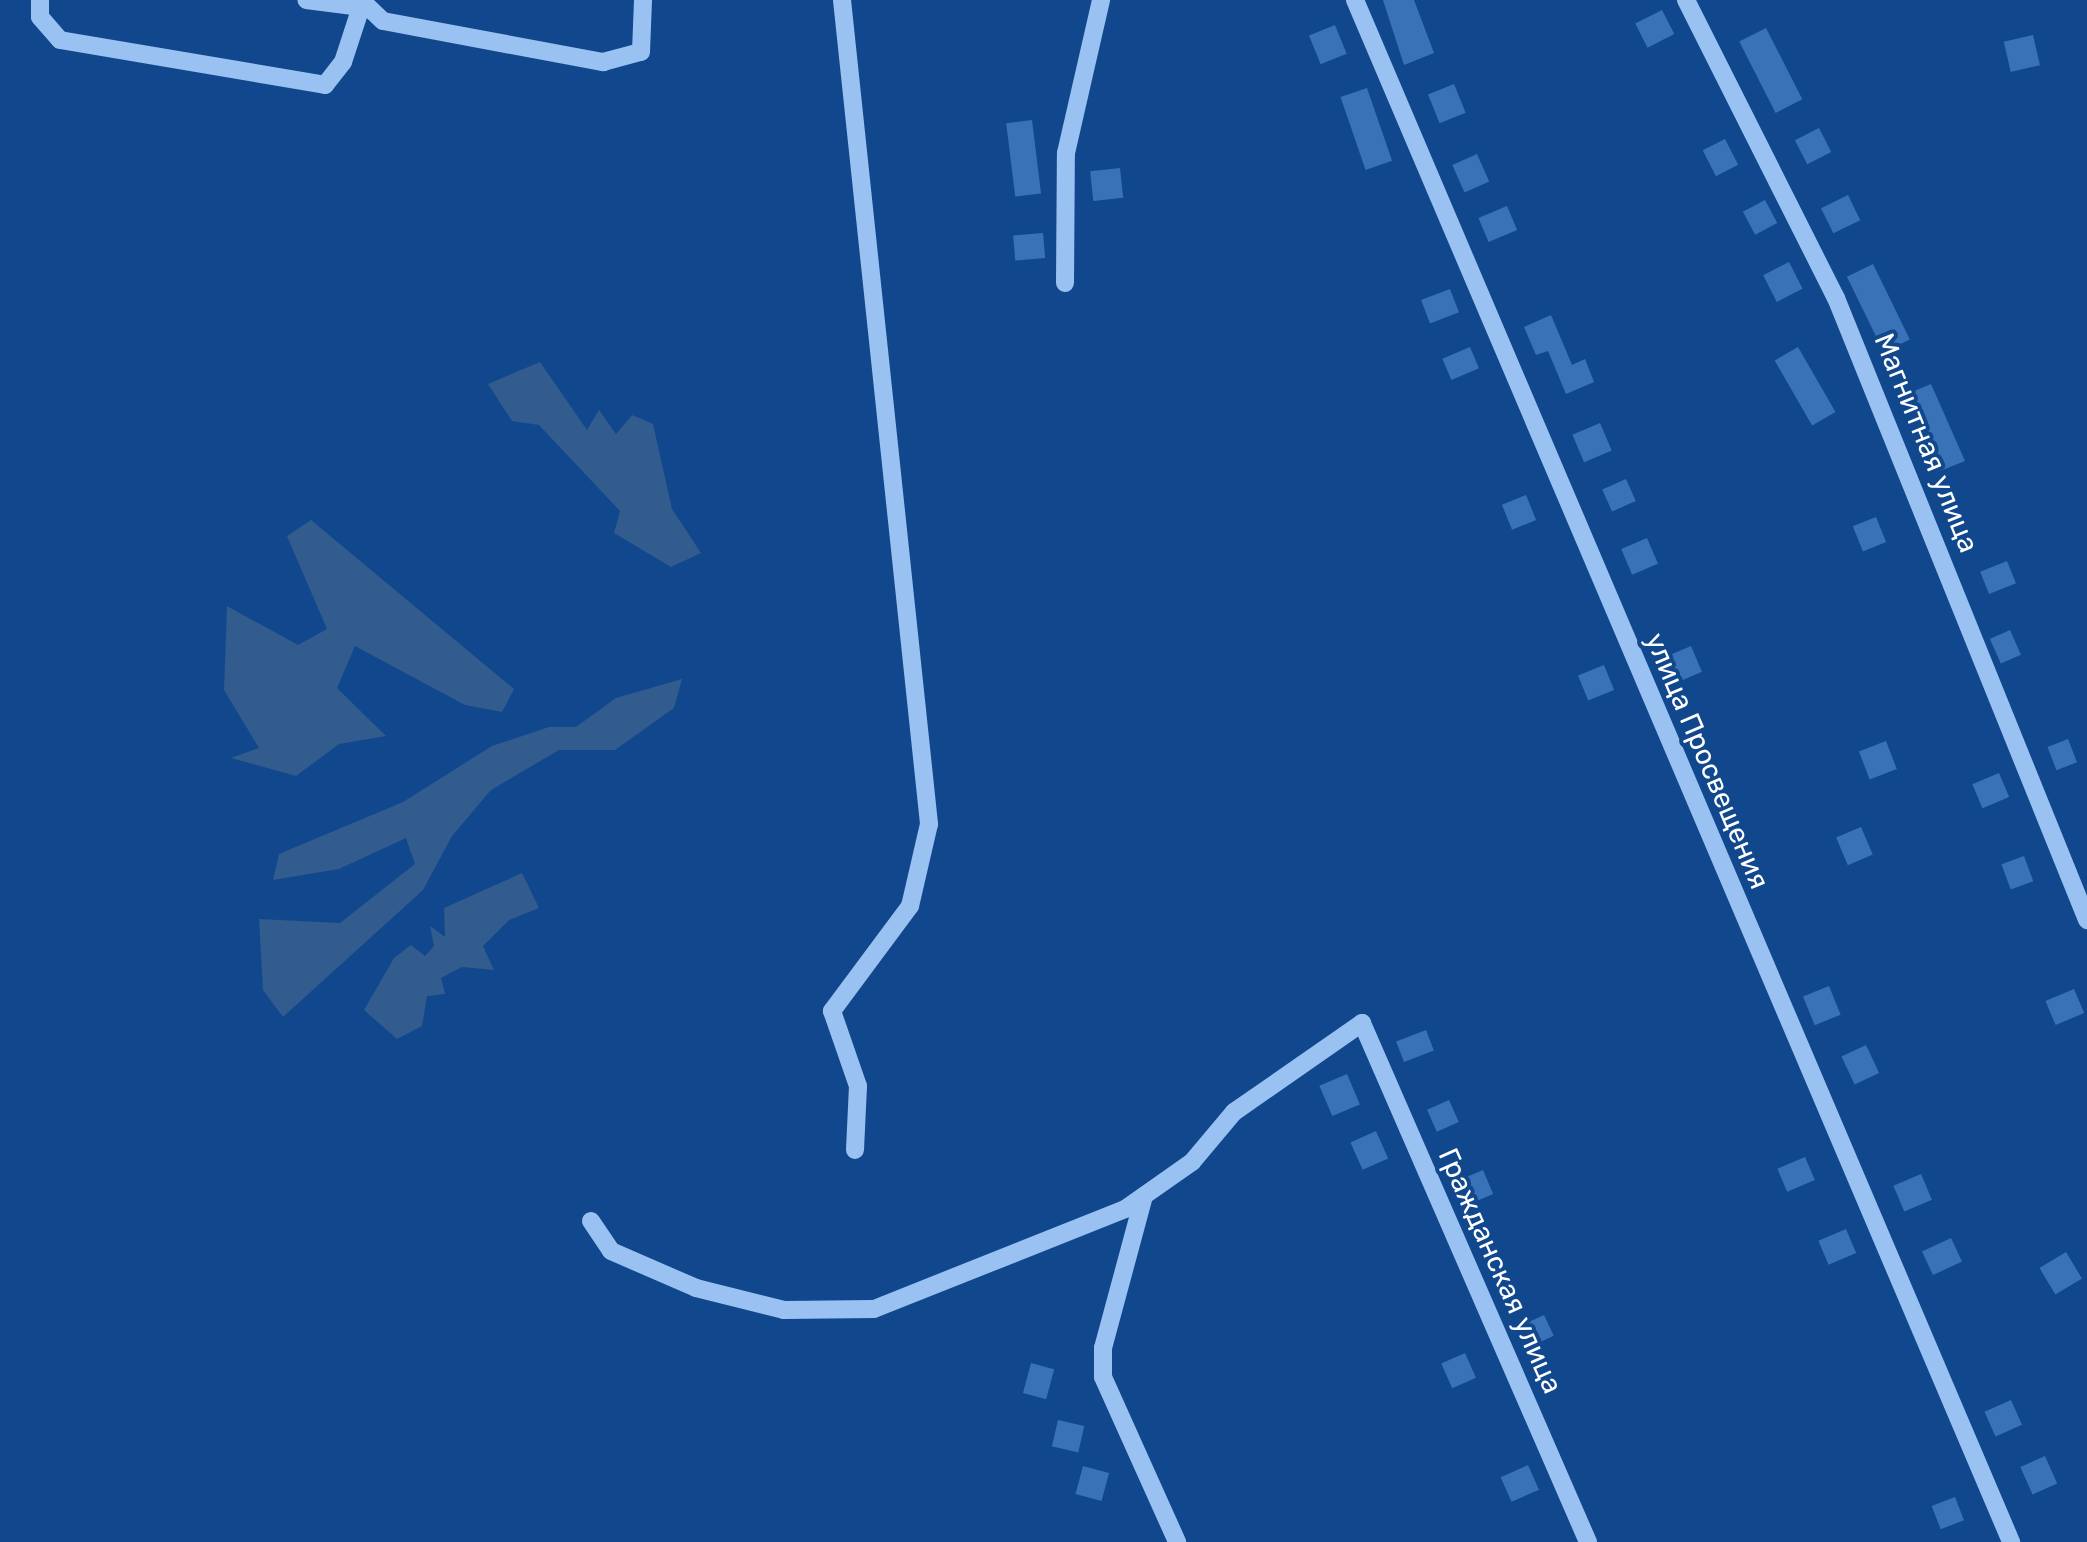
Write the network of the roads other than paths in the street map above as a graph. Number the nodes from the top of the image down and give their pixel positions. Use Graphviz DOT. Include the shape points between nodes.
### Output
graph roads {
  1 [pos="40,0"];
  2 [pos="306,0"];
  3 [pos="643,0"];
  4 [pos="842,0"];
  5 [pos="1101,0"];
  6 [pos="1356,0"];
  7 [pos="1686,0"];
  8 [pos="361,4"];
  9 [pos="1064,283"];
  10 [pos="2087,920"];
  11 [pos="855,1150"];
  12 [pos="1144,1196"];
  13 [pos="591,1222"];
  14 [pos="1178,1542"];
  15 [pos="1588,1542"];
  16 [pos="2011,1542"];
  1 -- 8 [label="street" via="40,17 60,40 325,84 343,62"];
  2 -- 8 [label="street"];
  3 -- 8 [label="street" via="642,52 603,62 382,20"];
  4 -- 11 [label="street" via="929,824 910,906 832,1011 858,1086"];
  5 -- 9 [label="street" via="1066,153"];
  6 -- 16 [label="street, улица Просвещения"];
  7 -- 10 [label="street, Магнитная улица" via="1836,298"];
  12 -- 13 [label="street" via="924,1294 831,1311 784,1310 696,1288 611,1251"];
  12 -- 14 [label="street" via="1103,1376"];
  12 -- 15 [label="street, Гражданская улица" via="1192,1162 1234,1112 1362,1023"];
}
